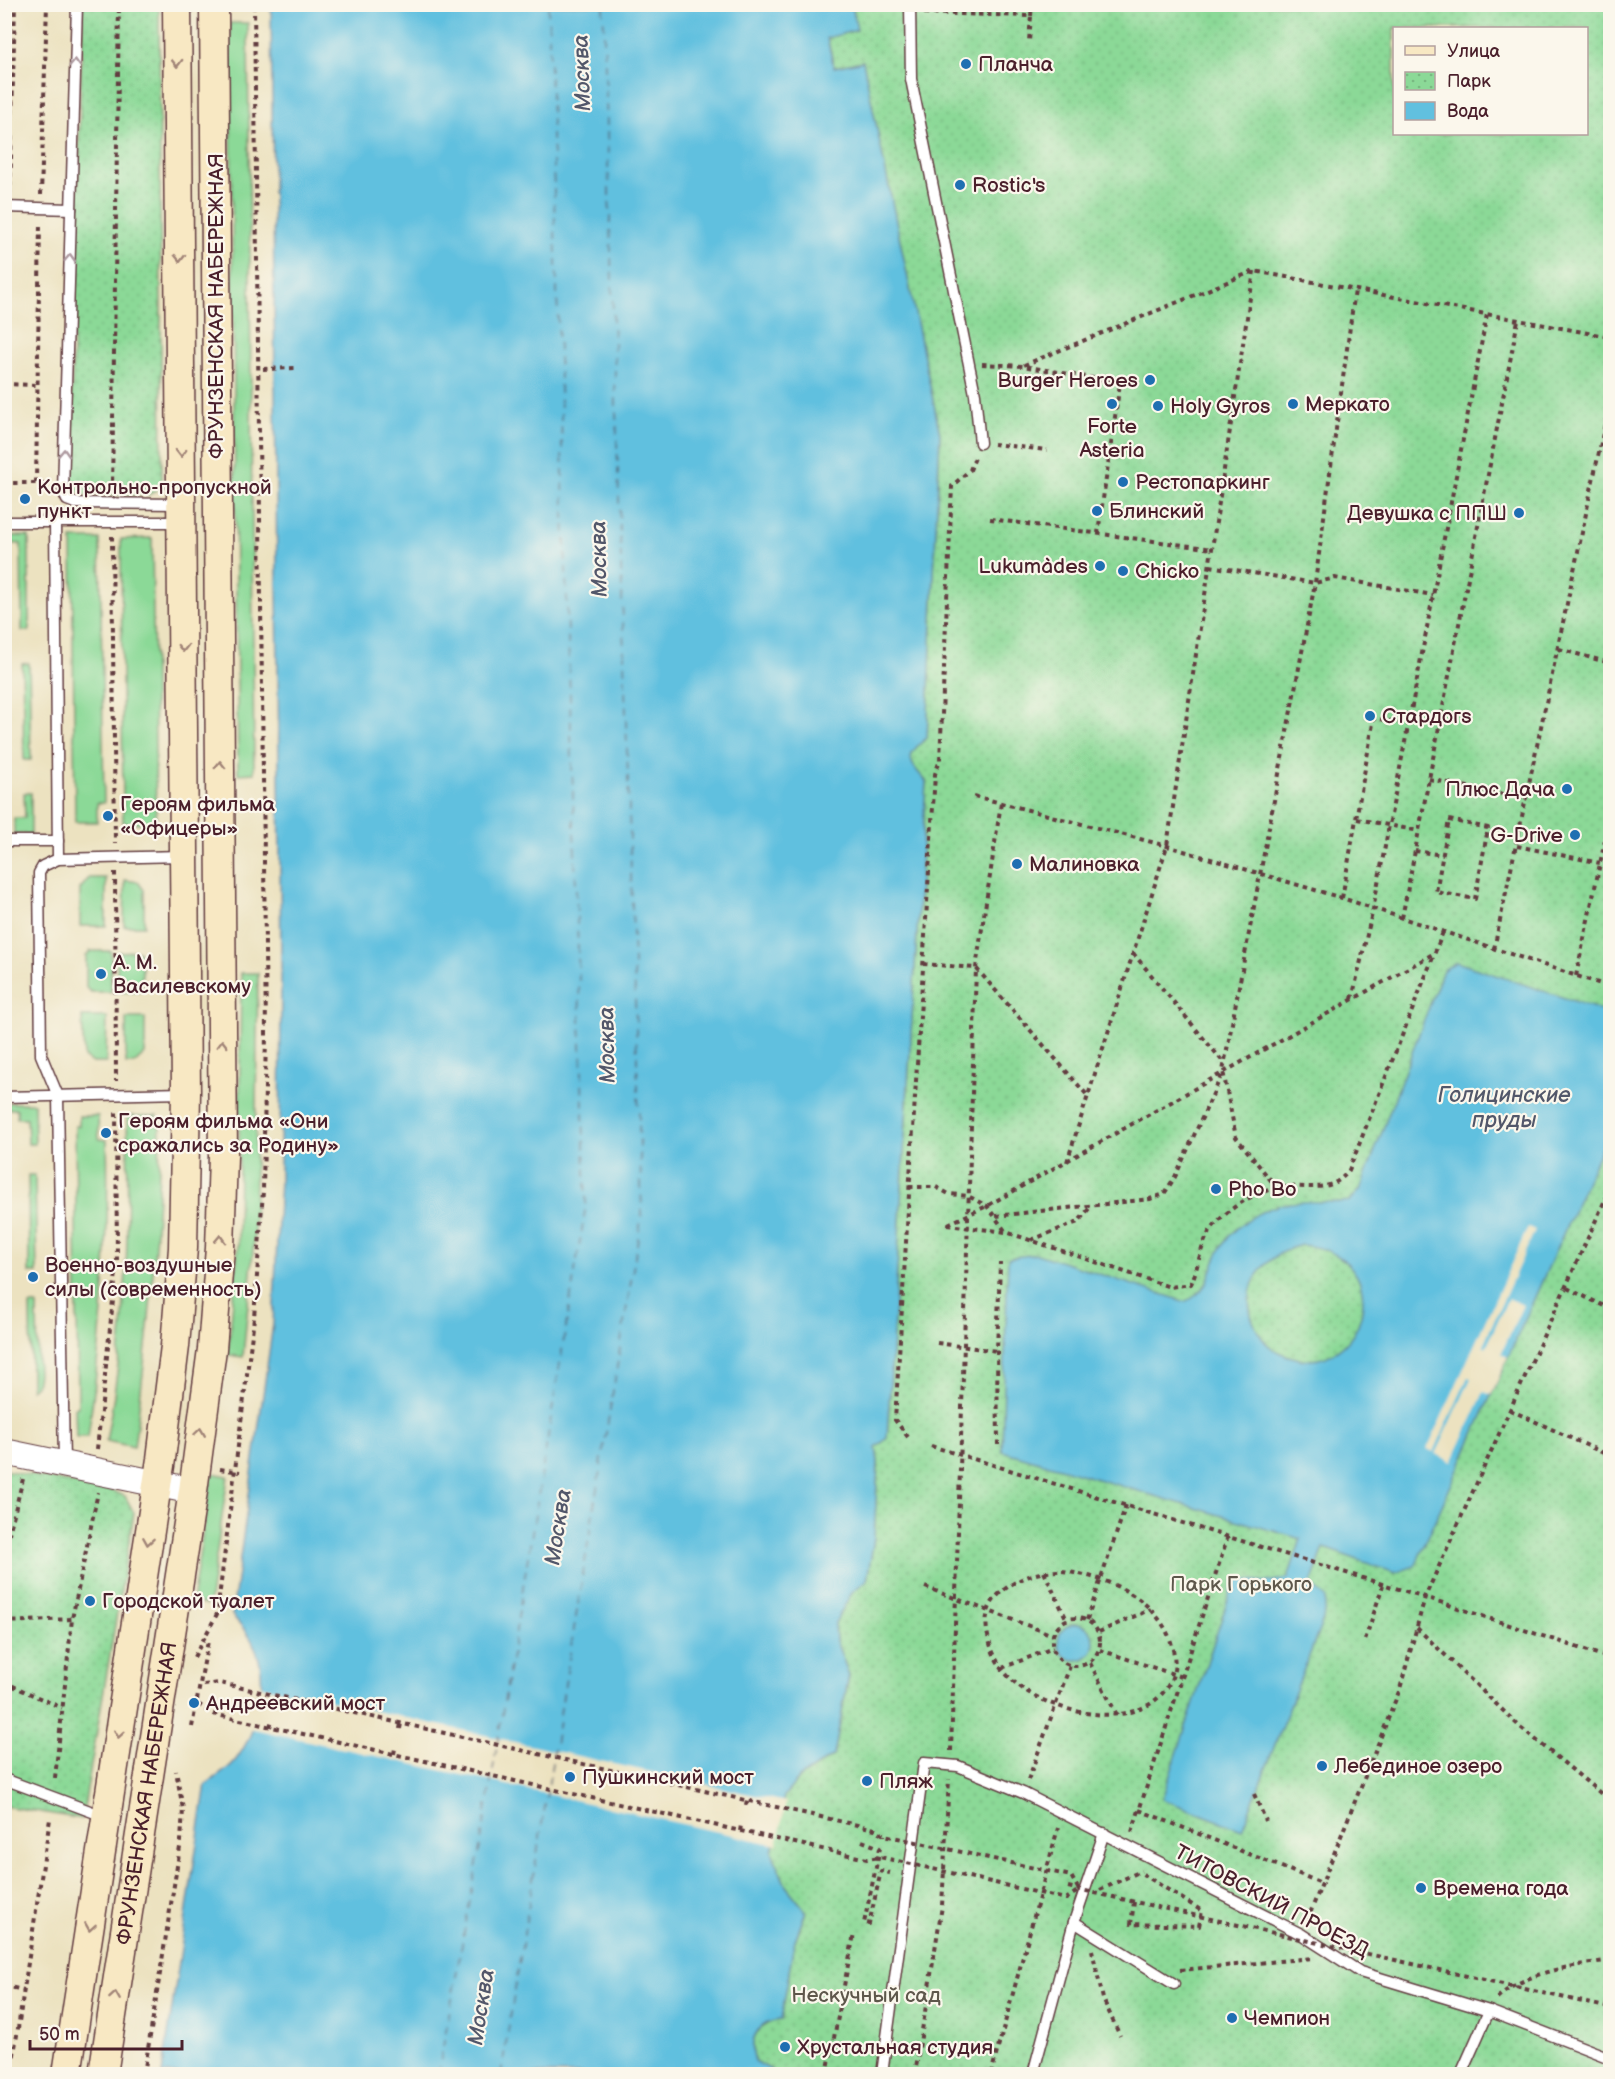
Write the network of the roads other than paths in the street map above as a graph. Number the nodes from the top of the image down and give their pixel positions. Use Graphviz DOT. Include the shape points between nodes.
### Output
graph roads {
  1 [pos="77,4"];
  2 [pos="177,4"];
  3 [pos="214,4"];
  4 [pos="911,9"];
  5 [pos="7,207"];
  6 [pos="71,209"];
  7 [pos="980,443"];
  8 [pos="182,513"];
  9 [pos="55,521"];
  10 [pos="4,522"];
  11 [pos="58,841"];
  12 [pos="4,842"];
  13 [pos="185,856"];
  14 [pos="58,859"];
  15 [pos="186,1093"];
  16 [pos="58,1096"];
  17 [pos="4,1097"];
  18 [pos="4,1452"];
  19 [pos="64,1464"];
  20 [pos="156,1483"];
  21 [pos="193,1491"];
  22 [pos="4,1779"];
  23 [pos="106,1817"];
  24 [pos="1104,1833"];
  25 [pos="1074,1922"];
  26 [pos="1174,1984"];
  27 [pos="1489,2011"];
  28 [pos="1611,2058"];
  29 [pos="67,2074"];
  30 [pos="103,2074"];
  31 [pos="882,2074"];
  32 [pos="1033,2074"];
  33 [pos="1461,2074"];
  6 -- 1 [label="lane, one-way"];
  2 -- 8 [label="main road, ФРУНЗЕНСКАЯ НАБЕРЕЖНАЯ, one-way"];
  21 -- 3 [label="main road, ФРУНЗЕНСКАЯ НАБЕРЕЖНАЯ, one-way" via="212,1349 223,1156"];
  4 -- 7 [label="lane" via="911,78 975,394"];
  5 -- 6 [label="lane"];
  8 -- 6 [label="lane, one-way" via="111,503 75,503 67,500 63,491"];
  8 -- 9 [label="lane" via="111,521"];
  8 -- 13 [label="main road, ФРУНЗЕНСКАЯ НАБЕРЕЖНАЯ, one-way"];
  9 -- 10 [label="lane"];
  9 -- 11 [label="lane"];
  11 -- 12 [label="lane"];
  11 -- 14 [label="lane"];
  13 -- 14 [label="lane"];
  13 -- 15 [label="main road, ФРУНЗЕНСКАЯ НАБЕРЕЖНАЯ"];
  14 -- 16 [label="lane" via="43,867 39,884 41,1054"];
  15 -- 16 [label="lane"];
  15 -- 20 [label="main road, ФРУНЗЕНСКАЯ НАБЕРЕЖНАЯ" via="183,1248 175,1346"];
  16 -- 17 [label="lane"];
  16 -- 19 [label="lane"];
  18 -- 19 [label="street"];
  19 -- 20 [label="street"];
  20 -- 21 [label="street"];
  20 -- 23 [label="main road, ФРУНЗЕНСКАЯ НАБЕРЕЖНАЯ, one-way"];
  30 -- 21 [label="main road, ФРУНЗЕНСКАЯ НАБЕРЕЖНАЯ, one-way"];
  22 -- 23 [label="lane"];
  23 -- 29 [label="main road, ФРУНЗЕНСКАЯ НАБЕРЕЖНАЯ, one-way"];
  24 -- 25 [label="lane"];
  24 -- 27 [label="lane, ТИТОВСКИЙ ПРОЕЗД" via="1301,1934 1360,1972"];
  24 -- 31 [label="lane, ТИТОВСКИЙ ПРОЕЗД" via="1023,1793 950,1766 924,1763"];
  25 -- 26 [label="lane"];
  25 -- 32 [label="lane"];
  27 -- 28 [label="lane, ТИТОВСКИЙ ПРОЕЗД"];
  27 -- 33 [label="lane"];
}
